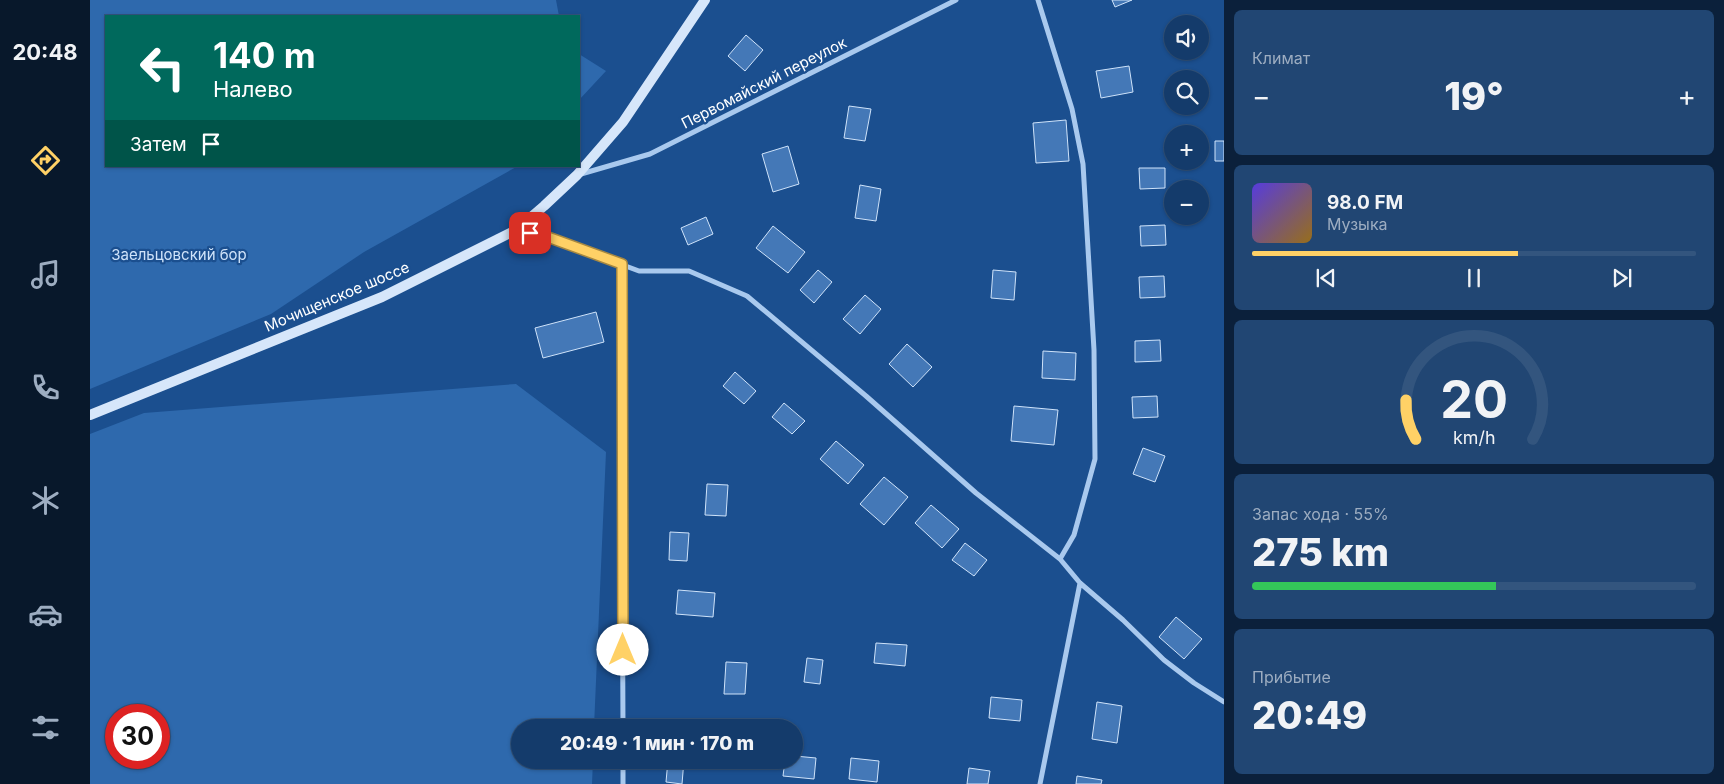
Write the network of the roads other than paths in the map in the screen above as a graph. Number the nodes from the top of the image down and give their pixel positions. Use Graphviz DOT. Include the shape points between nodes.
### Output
graph roads {
  1 [pos="705,0"];
  2 [pos="956,0"];
  3 [pos="1038,0"];
  4 [pos="577,175"];
  5 [pos="516,230"];
  6 [pos="622,264"];
  7 [pos="90,415"];
  8 [pos="1060,559"];
  9 [pos="1080,582"];
  10 [pos="1224,702"];
  11 [pos="623,719"];
  12 [pos="623,769"];
  13 [pos="623,784"];
  14 [pos="1040,784"];
  1 -- 4 [label="street, Мочищенское шоссе" via="622,122"];
  2 -- 4 [label="street, Первомайский переулок" via="650,154"];
  3 -- 8 [label="street" via="1072,109 1083,164 1094,350 1095,460 1074,535"];
  4 -- 5 [label="street, Мочищенское шоссе"];
  5 -- 6 [label="street" via="545,236"];
  5 -- 7 [label="street, Мочищенское шоссе" via="382,297"];
  6 -- 8 [label="street" via="639,271 690,271 747,296 976,493"];
  6 -- 11 [label="street"];
  8 -- 9 [label="street"];
  9 -- 10 [label="street" via="1164,660"];
  9 -- 14 [label="street"];
  12 -- 13 [label="street"];
}
